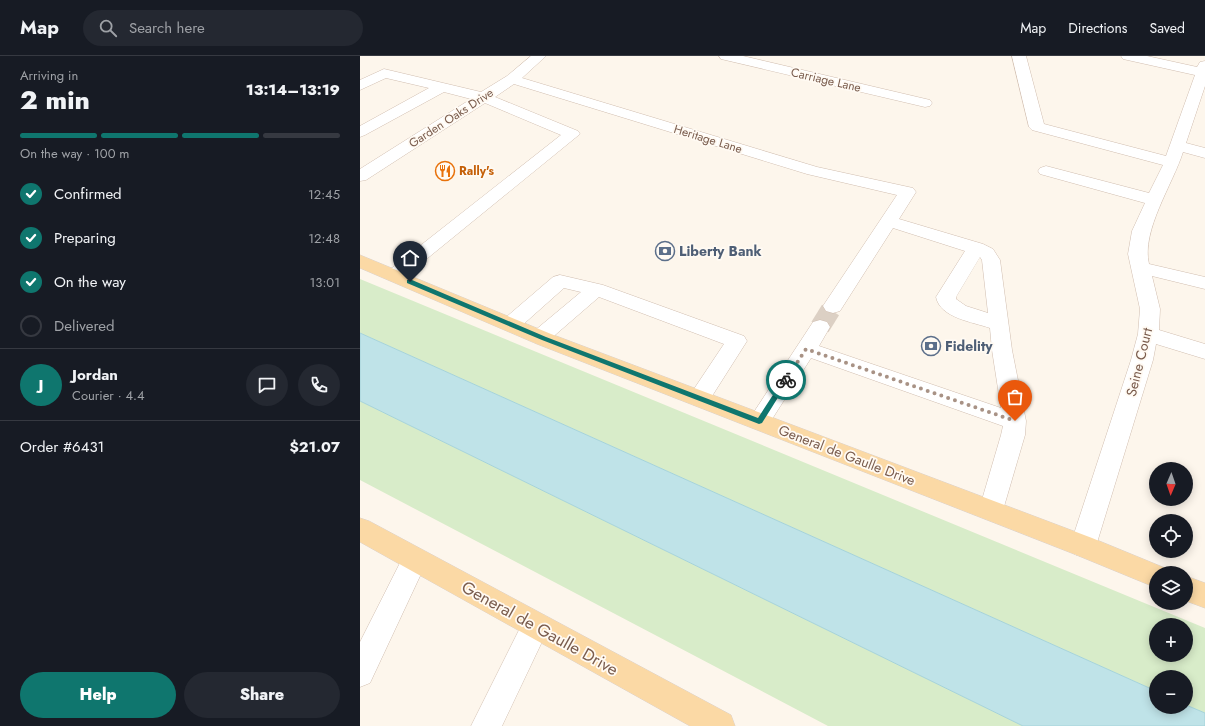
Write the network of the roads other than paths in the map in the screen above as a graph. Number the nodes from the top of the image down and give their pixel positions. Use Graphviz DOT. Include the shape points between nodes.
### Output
graph roads {
  1 [pos="539,56"];
  2 [pos="726,56"];
  3 [pos="1019,56"];
  4 [pos="1128,56"];
  5 [pos="1204,68"];
  6 [pos="512,78"];
  7 [pos="360,86"];
  8 [pos="442,87"];
  9 [pos="483,97"];
  10 [pos="925,103"];
  11 [pos="360,132"];
  12 [pos="1205,153"];
  13 [pos="1175,154"];
  14 [pos="1046,171"];
  15 [pos="360,176"];
  16 [pos="1155,200"];
  17 [pos="888,221"];
  18 [pos="976,248"];
  19 [pos="365,265"];
  20 [pos="1141,269"];
  21 [pos="395,275"];
  22 [pos="1205,283"];
  23 [pos="596,289"];
  24 [pos="833,306"];
  25 [pos="510,324"];
  26 [pos="1000,324"];
  27 [pos="820,327"];
  28 [pos="1148,334"];
  29 [pos="540,337"];
  30 [pos="806,349"];
  31 [pos="1205,352"];
  32 [pos="699,398"];
  33 [pos="759,421"];
  34 [pos="1015,421"];
  35 [pos="990,510"];
  36 [pos="360,529"];
  37 [pos="1083,546"];
  38 [pos="415,559"];
  39 [pos="1149,573"];
  40 [pos="1193,591"];
  41 [pos="1205,596"];
  42 [pos="536,625"];
  43 [pos="360,673"];
  44 [pos="486,726"];
  45 [pos="720,726"];
  1 -- 6 [label="street, Garden Oaks Drive"];
  2 -- 10 [label="street, Carriage Lane"];
  3 -- 13 [label="street" via="1037,127"];
  4 -- 5 [label="street"];
  5 -- 13 [label="street, Seine Court"];
  6 -- 9 [label="street, Garden Oaks Drive"];
  6 -- 17 [label="street, Heritage Lane" via="813,171 907,192"];
  7 -- 8 [label="street" via="384,73"];
  8 -- 9 [label="street"];
  8 -- 11 [label="street"];
  9 -- 15 [label="street, Garden Oaks Drive"];
  9 -- 21 [label="street" via="572,134"];
  12 -- 13 [label="street"];
  13 -- 16 [label="street, Seine Court"];
  14 -- 16 [label="street"];
  16 -- 20 [label="street, Seine Court" via="1141,232 1137,254"];
  17 -- 18 [label="street"];
  17 -- 24 [label="street"];
  18 -- 26 [label="street" via="986,253 991,260"];
  18 -- 26 [label="street" via="946,296 947,302 959,311"];
  19 -- 21 [label="main road, General de Gaulle Drive"];
  20 -- 22 [label="street"];
  20 -- 28 [label="street, Seine Court" via="1150,309"];
  21 -- 25 [label="main road, General de Gaulle Drive"];
  23 -- 25 [label="street" via="560,281"];
  23 -- 29 [label="street"];
  23 -- 32 [label="street" via="737,341"];
  25 -- 29 [label="main road, General de Gaulle Drive"];
  26 -- 34 [label="street"];
  27 -- 30 [label="street"];
  28 -- 31 [label="street"];
  28 -- 37 [label="street, Seine Court"];
  29 -- 32 [label="main road, General de Gaulle Drive"];
  30 -- 33 [label="street"];
  30 -- 34 [label="street"];
  32 -- 33 [label="main road, General de Gaulle Drive"];
  33 -- 35 [label="main road, General de Gaulle Drive"];
  34 -- 35 [label="street"];
  35 -- 37 [label="main road, General de Gaulle Drive"];
  36 -- 38 [label="main road, General de Gaulle Drive"];
  37 -- 39 [label="main road, General de Gaulle Drive"];
  38 -- 42 [label="main road, General de Gaulle Drive"];
  38 -- 43 [label="street"];
  40 -- 41 [label="main road"];
  42 -- 44 [label="street"];
  42 -- 45 [label="main road, General de Gaulle Drive"];
}
